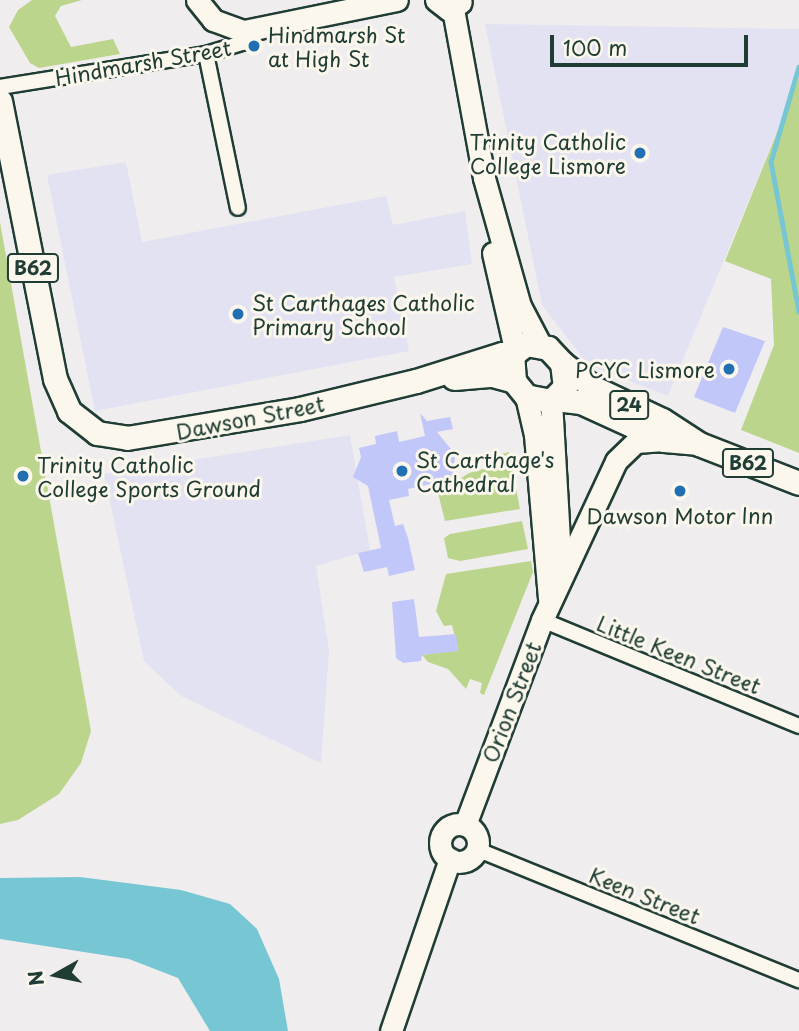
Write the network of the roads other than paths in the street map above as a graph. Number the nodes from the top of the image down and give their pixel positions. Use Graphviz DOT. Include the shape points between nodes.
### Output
graph roads {
  1 [pos="197,0"];
  2 [pos="397,0"];
  3 [pos="450,3"];
  4 [pos="244,31"];
  5 [pos="206,54"];
  6 [pos="0,87"];
  7 [pos="0,101"];
  8 [pos="484,178"];
  9 [pos="238,208"];
  10 [pos="540,344"];
  11 [pos="513,352"];
  12 [pos="562,363"];
  13 [pos="416,381"];
  14 [pos="520,389"];
  15 [pos="553,400"];
  16 [pos="664,440"];
  17 [pos="699,444"];
  18 [pos="798,483"];
  19 [pos="561,580"];
  20 [pos="546,612"];
  21 [pos="799,726"];
  22 [pos="465,825"];
  23 [pos="476,849"];
  24 [pos="450,859"];
  25 [pos="799,980"];
  26 [pos="391,1031"];
  1 -- 4 [label="street" via="213,20"];
  2 -- 4 [label="street, Hindmarsh Street"];
  3 -- 8 [label="street"];
  4 -- 5 [label="street, Hindmarsh Street" via="243,43"];
  5 -- 6 [label="street, Hindmarsh Street"];
  5 -- 9 [label="street"];
  7 -- 13 [label="main road, Dawson Street / B62" via="55,379 62,402 85,426 113,437 147,436 300,409"];
  8 -- 10 [label="street" via="520,306"];
  8 -- 11 [label="street"];
  10 -- 11 [label="main road, B62"];
  10 -- 12 [label="main road"];
  11 -- 13 [label="main road, Dawson Street / B62"];
  11 -- 14 [label="main road"];
  12 -- 15 [label="main road" via="566,381"];
  12 -- 17 [label="main road, 24" via="594,388 662,420"];
  13 -- 14 [label="main road, Dawson Street / B62" via="492,376"];
  14 -- 15 [label="main road, B62"];
  14 -- 20 [label="street" via="535,435"];
  15 -- 16 [label="main road, B62" via="581,402"];
  15 -- 19 [label="street, Orion Street"];
  16 -- 17 [label="main road, B62"];
  16 -- 19 [label="street, Orion Street" via="636,442 620,454"];
  17 -- 18 [label="main road, B62"];
  19 -- 20 [label="street, Orion Street"];
  20 -- 21 [label="street, Little Keen Street"];
  20 -- 22 [label="street, Orion Street"];
  22 -- 23 [label="street" via="475,834"];
  22 -- 24 [label="street" via="450,826 442,835 441,848"];
  23 -- 24 [label="street" via="468,859"];
  23 -- 25 [label="street, Keen Street"];
  24 -- 26 [label="street"];
}
